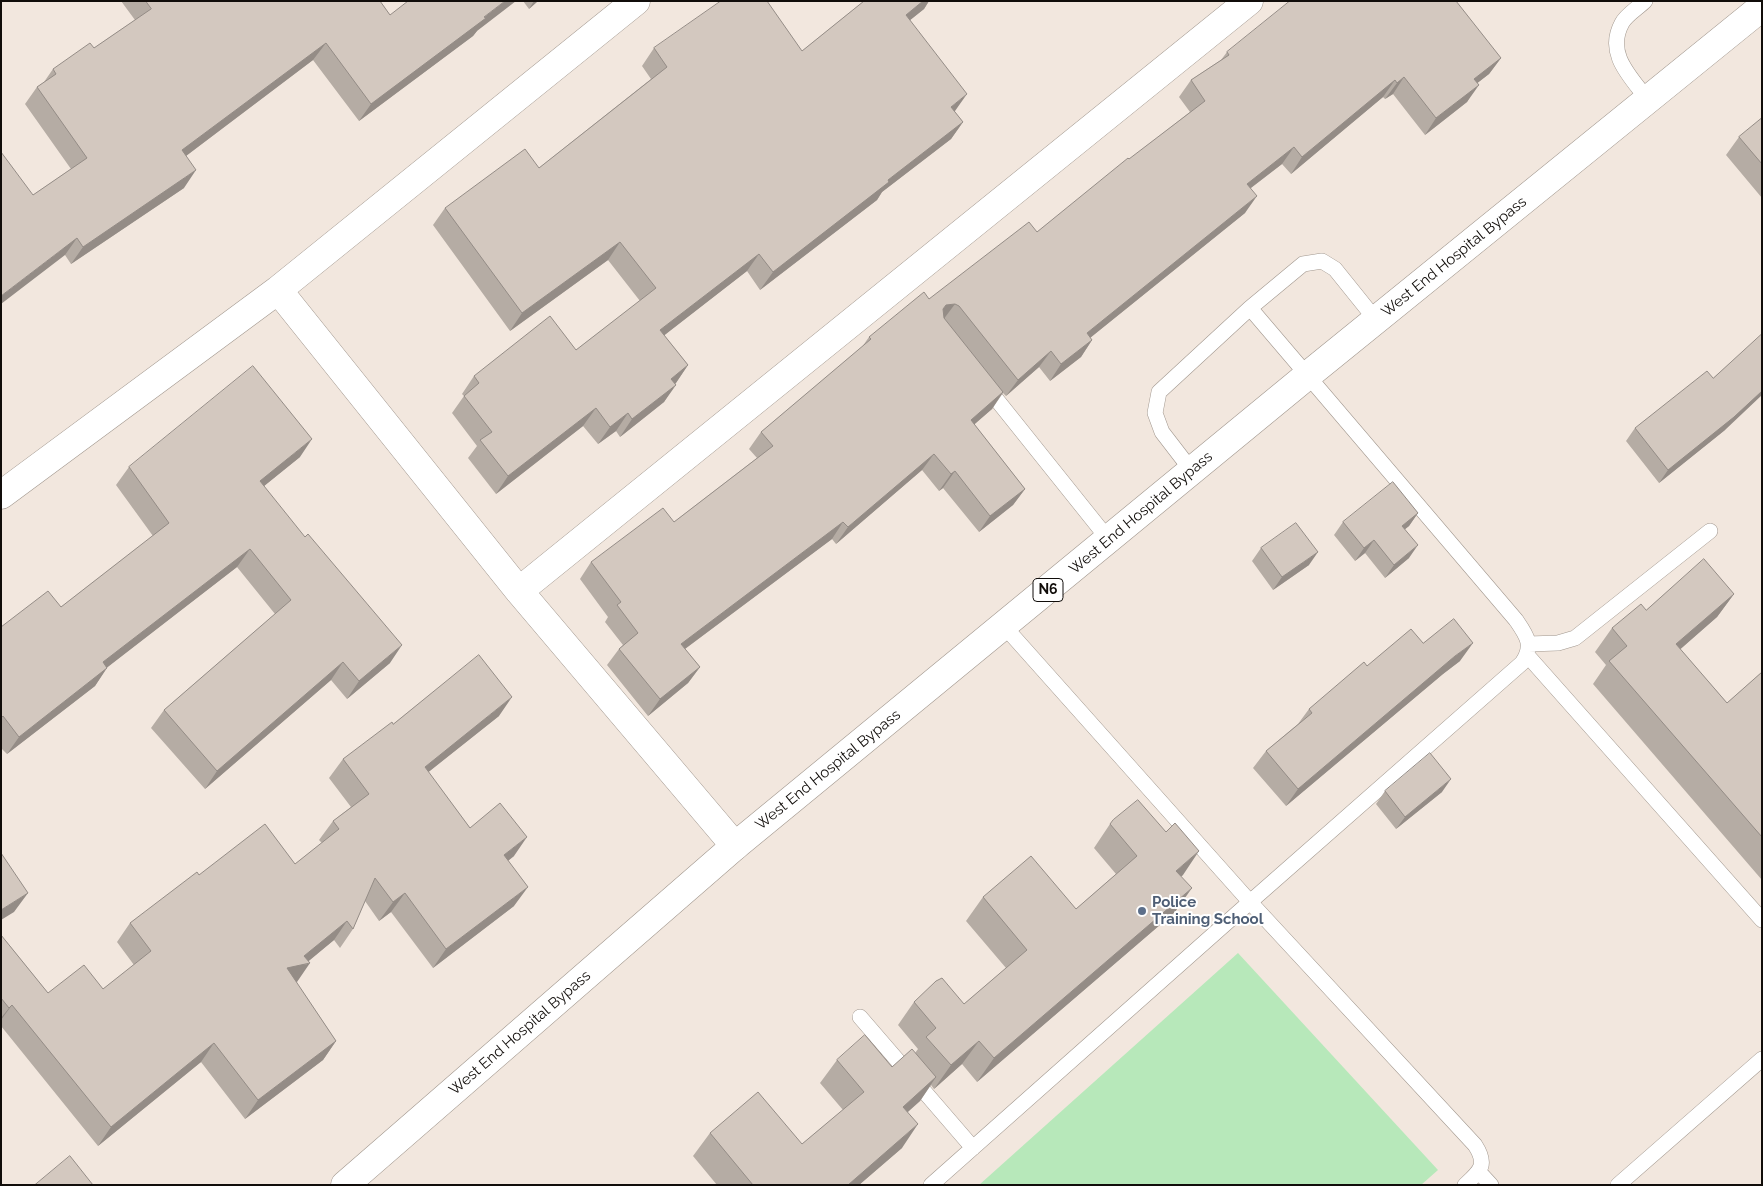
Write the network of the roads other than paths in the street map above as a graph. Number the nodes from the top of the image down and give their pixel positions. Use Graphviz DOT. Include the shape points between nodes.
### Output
graph roads {
  1 [pos="636,1"];
  2 [pos="1249,1"];
  3 [pos="1645,1"];
  4 [pos="1762,7"];
  5 [pos="1648,100"];
  6 [pos="278,290"];
  7 [pos="1250,308"];
  8 [pos="1376,320"];
  9 [pos="976,374"];
  10 [pos="1308,375"];
  11 [pos="1192,471"];
  12 [pos="1,494"];
  13 [pos="1710,531"];
  14 [pos="1109,540"];
  15 [pos="519,591"];
  16 [pos="1004,626"];
  17 [pos="1528,650"];
  18 [pos="736,846"];
  19 [pos="1250,902"];
  20 [pos="1762,920"];
  21 [pos="860,1017"];
  22 [pos="1762,1059"];
  23 [pos="973,1148"];
  24 [pos="1479,1172"];
  25 [pos="345,1185"];
  26 [pos="932,1185"];
  27 [pos="1465,1185"];
  28 [pos="1491,1185"];
  29 [pos="1618,1185"];
  1 -- 6 [label="main road"];
  2 -- 15 [label="main road"];
  3 -- 5 [label="lane" via="1622,22 1615,44 1620,62"];
  4 -- 5 [label="main road, West End Hospital Bypass / N6"];
  5 -- 8 [label="main road, West End Hospital Bypass / N6"];
  6 -- 12 [label="main road"];
  6 -- 15 [label="main road"];
  7 -- 8 [label="lane" via="1304,264 1322,261 1335,269"];
  7 -- 10 [label="lane"];
  7 -- 11 [label="lane" via="1159,392 1155,413 1162,432"];
  8 -- 10 [label="main road, West End Hospital Bypass / N6"];
  9 -- 14 [label="lane"];
  10 -- 11 [label="main road, West End Hospital Bypass / N6"];
  10 -- 17 [label="lane" via="1516,620 1524,632"];
  11 -- 14 [label="main road, West End Hospital Bypass / N6"];
  13 -- 17 [label="lane" via="1575,638"];
  14 -- 16 [label="main road, West End Hospital Bypass / N6"];
  15 -- 18 [label="main road"];
  16 -- 18 [label="main road, West End Hospital Bypass / N6"];
  16 -- 19 [label="lane"];
  17 -- 19 [label="lane" via="1522,663"];
  17 -- 20 [label="lane"];
  18 -- 25 [label="main road, West End Hospital Bypass / N6"];
  19 -- 23 [label="lane"];
  19 -- 24 [label="lane" via="1475,1145 1482,1157"];
  21 -- 23 [label="lane"];
  22 -- 29 [label="lane"];
  23 -- 26 [label="lane"];
  24 -- 27 [label="lane"];
  24 -- 28 [label="lane"];
}
